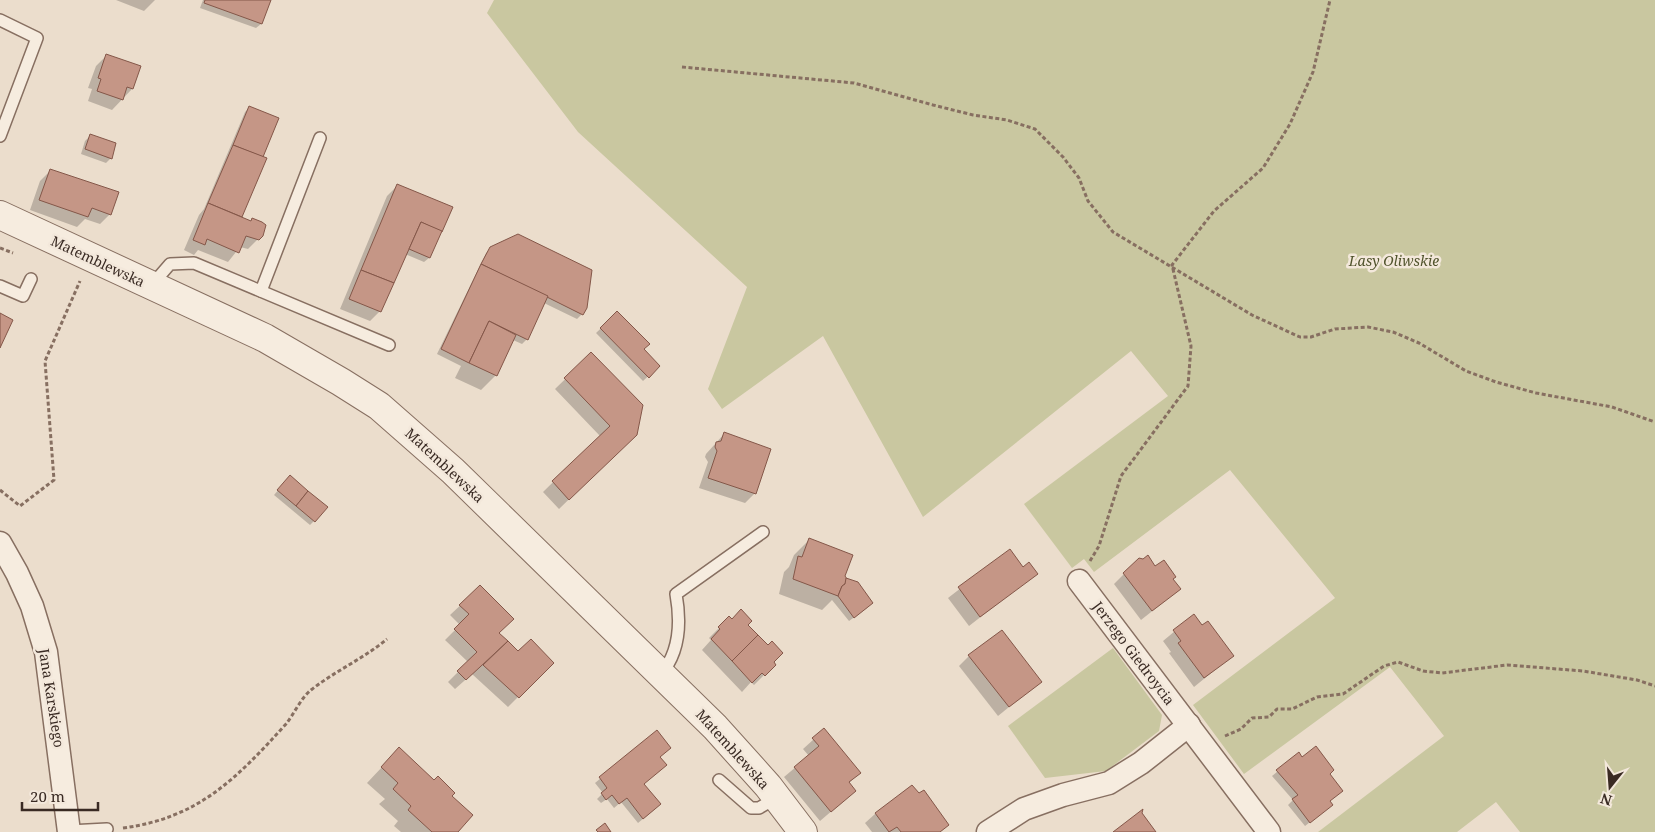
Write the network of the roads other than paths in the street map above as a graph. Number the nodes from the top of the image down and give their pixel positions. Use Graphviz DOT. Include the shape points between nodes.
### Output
graph roads {
  1 [pos="0,20"];
  2 [pos="0,136"];
  3 [pos="320,138"];
  4 [pos="0,215"];
  5 [pos="31,279"];
  6 [pos="0,286"];
  7 [pos="152,286"];
  8 [pos="261,291"];
  9 [pos="389,345"];
  10 [pos="763,532"];
  11 [pos="0,543"];
  12 [pos="1079,581"];
  13 [pos="660,674"];
  14 [pos="1189,725"];
  15 [pos="719,780"];
  16 [pos="776,798"];
  17 [pos="108,830"];
  18 [pos="69,832"];
  19 [pos="803,832"];
  20 [pos="988,832"];
  21 [pos="1269,832"];
  1 -- 2 [label="lane" via="37,38"];
  3 -- 8 [label="lane"];
  4 -- 7 [label="street, Matemblewska"];
  5 -- 6 [label="lane" via="23,296"];
  7 -- 8 [label="lane" via="170,264 194,263"];
  7 -- 13 [label="street, Matemblewska" via="265,338 379,406 453,471"];
  8 -- 9 [label="lane"];
  10 -- 13 [label="lane" via="676,594 680,613 678,634 670,664"];
  11 -- 18 [label="street, Jana Karskiego" via="32,606 46,652"];
  12 -- 14 [label="street, Jerzego Giedroycia"];
  13 -- 16 [label="street, Matemblewska" via="715,727"];
  14 -- 20 [label="street" via="1141,763 1109,783 1024,809"];
  14 -- 21 [label="street, Jerzego Giedroycia"];
  15 -- 16 [label="lane" via="751,808 759,808"];
  16 -- 19 [label="street, Matemblewska"];
  17 -- 18 [label="lane"];
}
